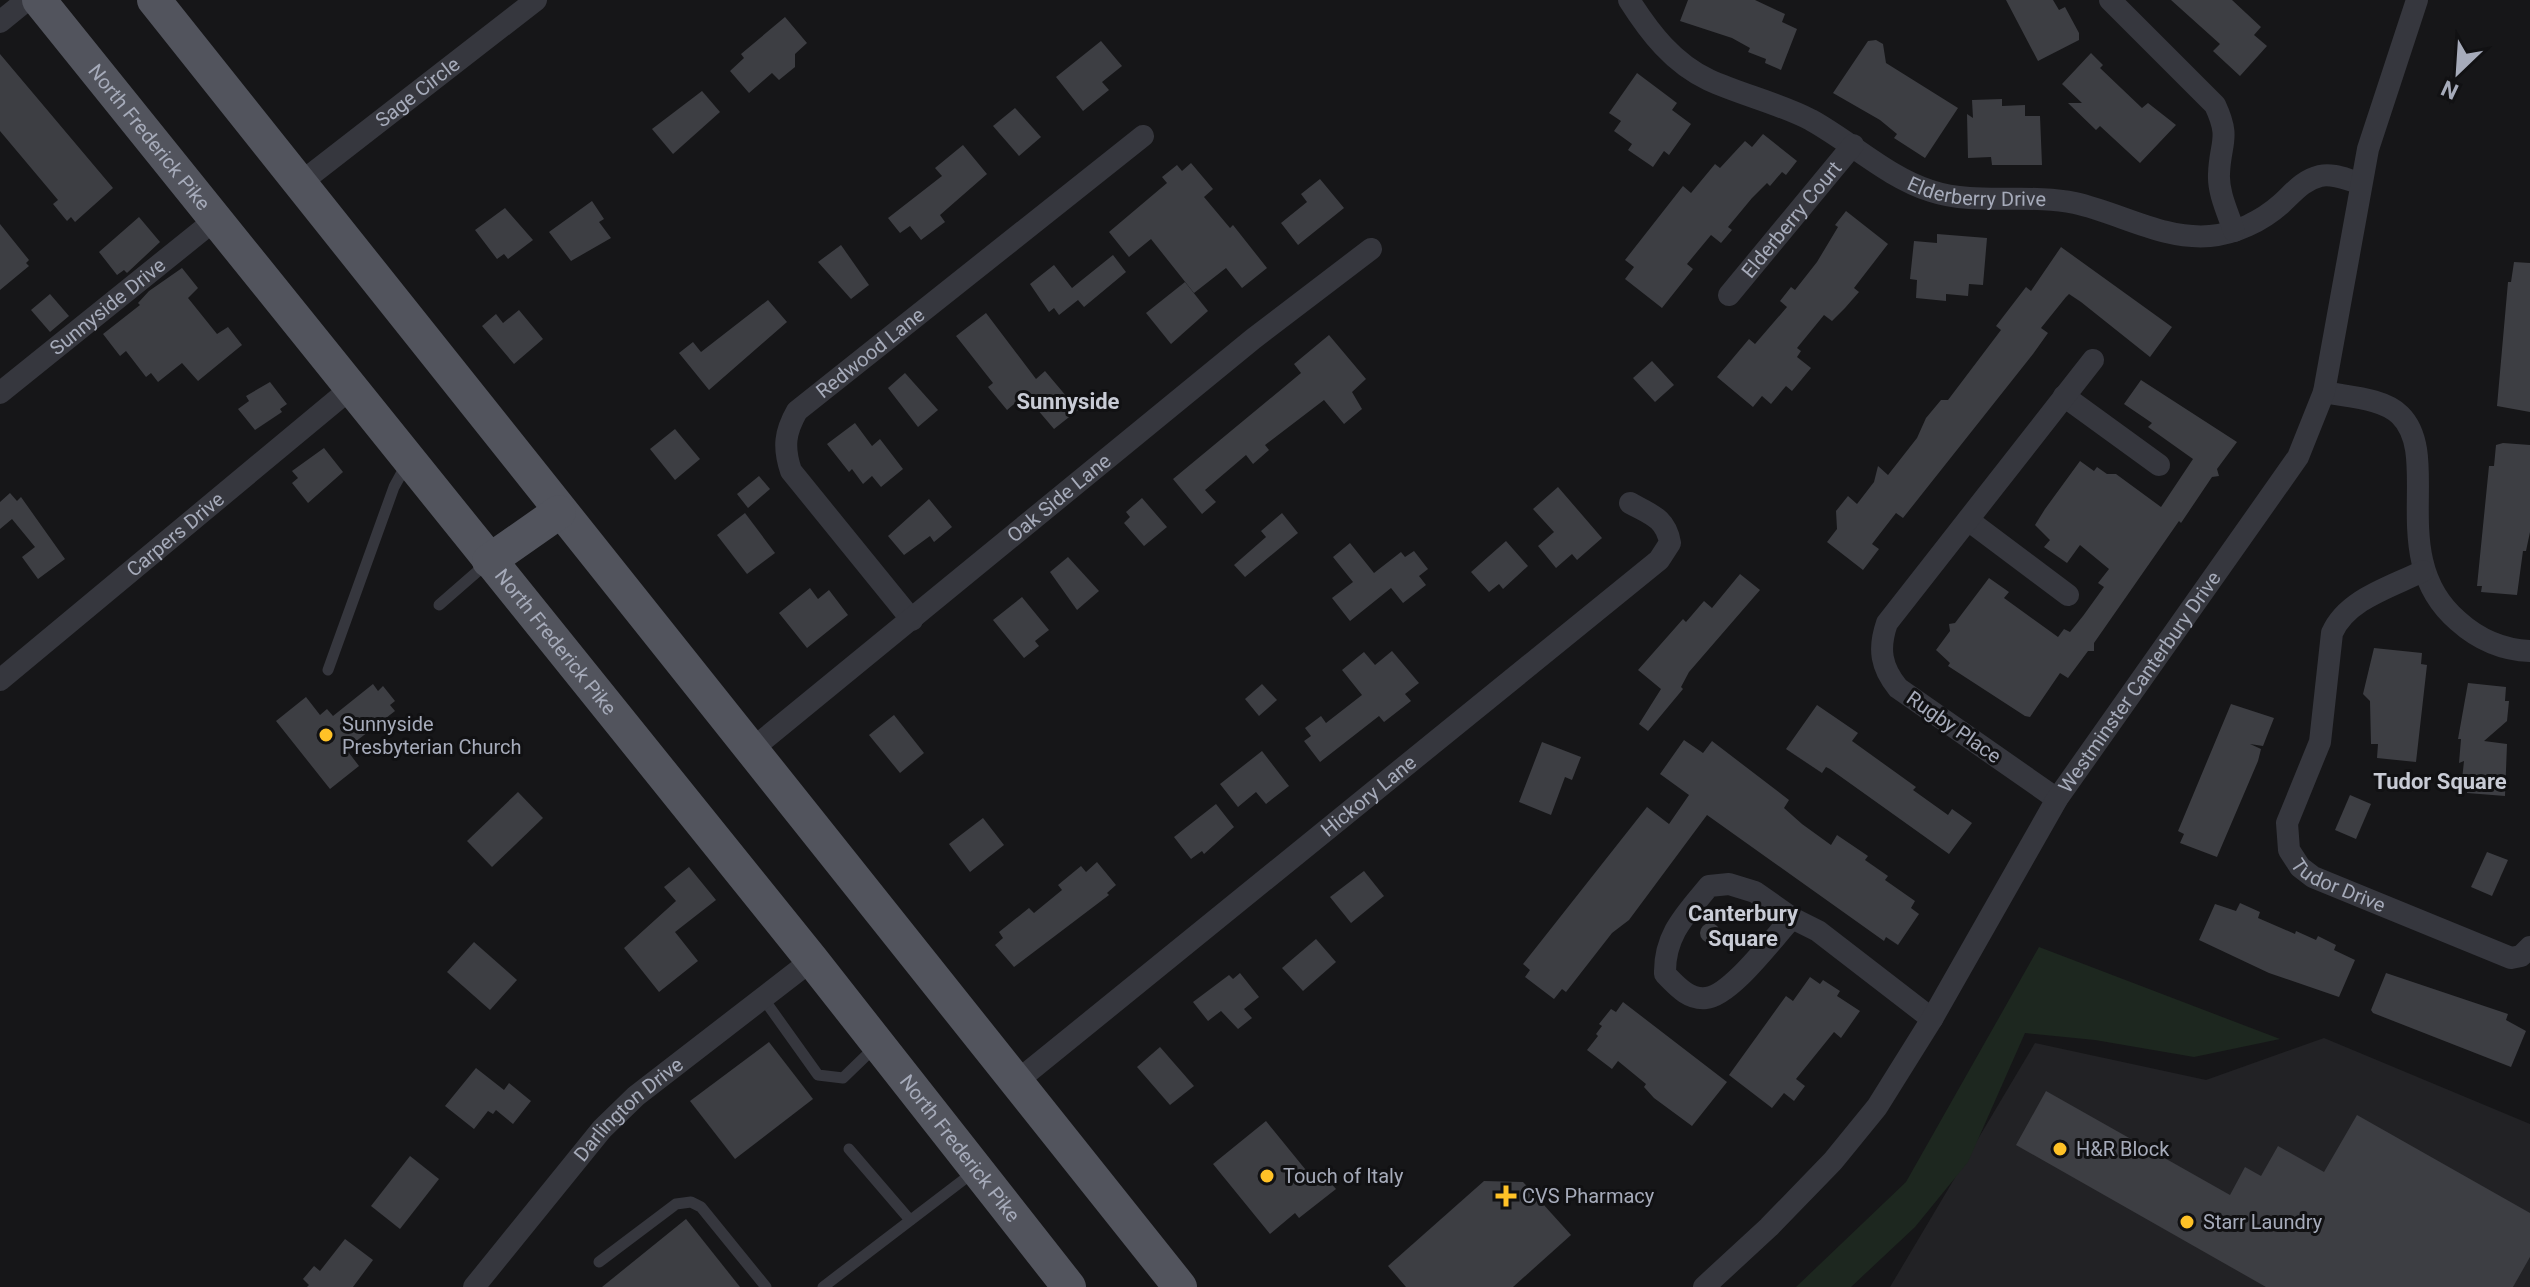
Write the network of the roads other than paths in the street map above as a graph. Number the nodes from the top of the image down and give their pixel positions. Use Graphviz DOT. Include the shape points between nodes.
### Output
graph roads {
  1 [pos="27,0"];
  2 [pos="39,0"];
  3 [pos="154,0"];
  4 [pos="536,0"];
  5 [pos="1629,0"];
  6 [pos="2110,0"];
  7 [pos="2417,0"];
  8 [pos="0,22"];
  9 [pos="1143,136"];
  10 [pos="1853,145"];
  11 [pos="2361,183"];
  12 [pos="299,184"];
  13 [pos="216,219"];
  14 [pos="2234,231"];
  15 [pos="1371,249"];
  16 [pos="1729,295"];
  17 [pos="2093,360"];
  18 [pos="350,389"];
  19 [pos="2324,392"];
  20 [pos="0,393"];
  21 [pos="2064,396"];
  22 [pos="408,462"];
  23 [pos="2159,465"];
  24 [pos="1630,503"];
  25 [pos="559,512"];
  26 [pos="1968,520"];
  27 [pos="489,561"];
  28 [pos="2423,571"];
  29 [pos="2068,595"];
  30 [pos="439,605"];
  31 [pos="912,620"];
  32 [pos="2530,651"];
  33 [pos="328,670"];
  34 [pos="0,680"];
  35 [pos="751,750"];
  36 [pos="2057,799"];
  37 [pos="1792,918"];
  38 [pos="2530,947"];
  39 [pos="812,960"];
  40 [pos="763,998"];
  41 [pos="1932,1019"];
  42 [pos="877,1044"];
  43 [pos="1016,1082"];
  44 [pos="849,1149"];
  45 [pos="976,1170"];
  46 [pos="910,1220"];
  47 [pos="599,1262"];
  48 [pos="474,1287"];
  49 [pos="766,1287"];
  50 [pos="823,1287"];
  51 [pos="1069,1287"];
  52 [pos="1180,1287"];
  53 [pos="1704,1287"];
  1 -- 8 [label="street"];
  2 -- 13 [label="main road, North Frederick Pike"];
  3 -- 12 [label="main road"];
  4 -- 12 [label="street, Sage Circle"];
  5 -- 10 [label="street, Elderberry Drive" via="1662,46 1684,65 1809,119"];
  6 -- 14 [label="street" via="2215,105 2226,142 2219,186"];
  7 -- 11 [label="street, Westminster Canterbury Drive"];
  9 -- 31 [label="street, Redwood Lane" via="797,411 789,425 785,441 791,471"];
  10 -- 14 [label="street, Elderberry Drive" via="1905,180 1952,196 2071,202 2186,236"];
  10 -- 16 [label="street, Elderberry Court"];
  11 -- 14 [label="street, Elderberry Drive" via="2321,176 2303,183 2259,220"];
  11 -- 19 [label="street, Westminster Canterbury Drive"];
  12 -- 25 [label="main road"];
  13 -- 18 [label="main road, North Frederick Pike"];
  13 -- 20 [label="street, Sunnyside Drive"];
  15 -- 31 [label="street, Oak Side Lane" via="1253,339"];
  17 -- 21 [label="street, Rugby Place"];
  18 -- 22 [label="main road, North Frederick Pike"];
  18 -- 34 [label="street, Carpers Drive"];
  19 -- 28 [label="street" via="2385,405 2410,427"];
  19 -- 36 [label="street, Westminster Canterbury Drive" via="2298,457 2277,490"];
  21 -- 23 [label="street"];
  21 -- 26 [label="street, Rugby Place"];
  22 -- 27 [label="main road, North Frederick Pike"];
  22 -- 33 [label="lane" via="394,487"];
  24 -- 43 [label="street, Hickory Lane" via="1668,529 1670,543 1659,560"];
  25 -- 27 [label="main road"];
  25 -- 35 [label="main road"];
  26 -- 29 [label="street"];
  26 -- 36 [label="street, Rugby Place" via="1887,623 1881,656 1887,675 1898,688"];
  27 -- 30 [label="lane"];
  27 -- 39 [label="main road, North Frederick Pike"];
  28 -- 32 [label="street" via="2434,594 2469,631 2492,643"];
  28 -- 38 [label="street, Tudor Drive" via="2349,608 2338,619 2320,742 2287,823 2289,850 2313,877 2511,958"];
  31 -- 35 [label="street, Oak Side Lane"];
  35 -- 43 [label="main road"];
  36 -- 41 [label="street, Westminster Canterbury Drive"];
  37 -- 37 [label="street" via="1755,892 1729,884 1709,886 1677,924 1665,951 1665,974 1683,993 1706,998 1728,989"];
  37 -- 41 [label="street" via="1818,931"];
  39 -- 40 [label="street, Darlington Drive"];
  39 -- 42 [label="main road, North Frederick Pike"];
  40 -- 42 [label="lane" via="818,1075 843,1078"];
  40 -- 48 [label="street, Darlington Drive" via="613,1118"];
  41 -- 53 [label="street, Westminster Canterbury Drive" via="1877,1107 1833,1161"];
  42 -- 45 [label="main road, North Frederick Pike"];
  43 -- 52 [label="main road"];
  44 -- 46 [label="lane"];
  45 -- 46 [label="lane"];
  45 -- 51 [label="main road, North Frederick Pike"];
  46 -- 50 [label="lane"];
  47 -- 49 [label="lane" via="684,1201 707,1213"];
}
